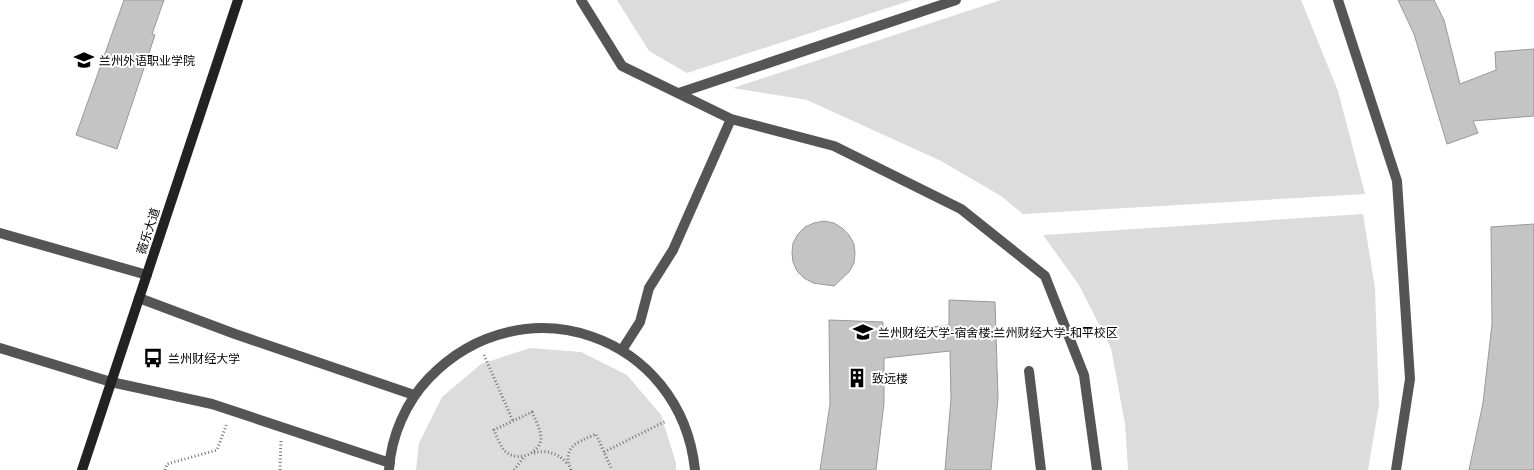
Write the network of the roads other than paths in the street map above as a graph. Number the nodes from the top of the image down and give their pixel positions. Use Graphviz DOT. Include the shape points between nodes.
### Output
graph roads {
  1 [pos="238,0"];
  2 [pos="581,0"];
  3 [pos="956,0"];
  4 [pos="1338,0"];
  5 [pos="679,94"];
  6 [pos="731,119"];
  7 [pos="0,234"];
  8 [pos="147,275"];
  9 [pos="139,298"];
  10 [pos="0,348"];
  11 [pos="622,350"];
  12 [pos="1029,371"];
  13 [pos="111,382"];
  14 [pos="414,395"];
  15 [pos="390,466"];
  16 [pos="82,470"];
  17 [pos="695,470"];
  18 [pos="1042,470"];
  19 [pos="1097,470"];
  20 [pos="1396,470"];
  1 -- 8 [label="main road, 薇乐大道"];
  2 -- 5 [label="street" via="622,66"];
  3 -- 5 [label="street"];
  4 -- 20 [label="street" via="1397,181 1410,378"];
  5 -- 6 [label="street"];
  6 -- 11 [label="street" via="674,250 649,288 640,322"];
  6 -- 19 [label="street" via="834,146 961,209 1045,276 1084,376"];
  7 -- 8 [label="street"];
  8 -- 9 [label="main road, 薇乐大道"];
  9 -- 13 [label="main road, 薇乐大道"];
  9 -- 14 [label="street"];
  10 -- 13 [label="street"];
  11 -- 14 [label="street" via="588,335 560,329 516,330 495,335 456,354 438,368"];
  11 -- 17 [label="street" via="640,363 669,395 688,434"];
  12 -- 18 [label="street"];
  13 -- 15 [label="street" via="212,404"];
  13 -- 16 [label="main road, 薇乐大道"];
  14 -- 15 [label="street" via="401,421"];
}
